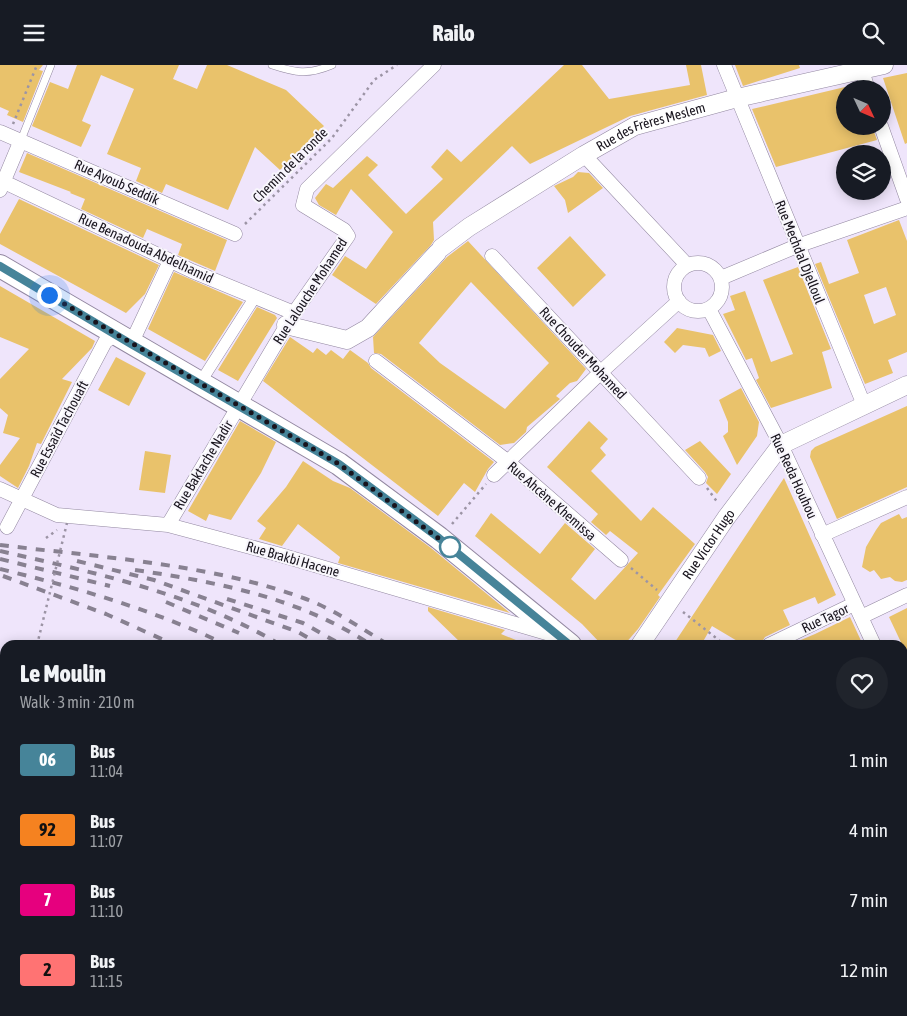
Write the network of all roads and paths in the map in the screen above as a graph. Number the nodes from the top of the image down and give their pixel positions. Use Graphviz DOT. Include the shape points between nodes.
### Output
graph roads {
  1 [pos="37,65"];
  2 [pos="50,65"];
  3 [pos="272,65"];
  4 [pos="300,65"];
  5 [pos="332,65"];
  6 [pos="397,65"];
  7 [pos="434,65"];
  8 [pos="724,65"];
  9 [pos="884,65"];
  10 [pos="860,67"];
  11 [pos="296,73"];
  12 [pos="865,80"];
  13 [pos="737,98"];
  14 [pos="884,135"];
  15 [pos="10,136"];
  16 [pos="584,155"];
  17 [pos="1,184"];
  18 [pos="907,199"];
  19 [pos="907,208"];
  20 [pos="235,234"];
  21 [pos="798,245"];
  22 [pos="492,256"];
  23 [pos="170,261"];
  24 [pos="687,265"];
  25 [pos="0,266"];
  26 [pos="721,278"];
  27 [pos="255,297"];
  28 [pos="679,301"];
  29 [pos="709,309"];
  30 [pos="290,319"];
  31 [pos="123,339"];
  32 [pos="376,361"];
  33 [pos="600,372"];
  34 [pos="200,383"];
  35 [pos="907,385"];
  36 [pos="239,405"];
  37 [pos="864,405"];
  38 [pos="781,445"];
  39 [pos="507,461"];
  40 [pos="494,475"];
  41 [pos="698,478"];
  42 [pos="0,489"];
  43 [pos="907,497"];
  44 [pos="21,500"];
  45 [pos="726,518"];
  46 [pos="67,523"];
  47 [pos="168,525"];
  48 [pos="7,527"];
  49 [pos="822,535"];
  50 [pos="439,538"];
  51 [pos="621,560"];
  52 [pos="907,595"];
  53 [pos="670,601"];
  54 [pos="858,611"];
  55 [pos="38,640"];
  56 [pos="563,640"];
  57 [pos="565,640"];
  58 [pos="643,640"];
  59 [pos="718,640"];
  60 [pos="782,640"];
  61 [pos="872,640"];
  1 -- 15 [label="path"];
  2 -- 15 [label="lane"];
  3 -- 11 [label="lane"];
  4 -- 11 [label="lane"];
  5 -- 11 [label="lane" via="319,71"];
  6 -- 20 [label="path, Chemin de la ronde" via="374,80 332,139"];
  7 -- 30 [label="street, Rue Lalouche Mohamed" via="307,189 303,205 344,230 348,236"];
  8 -- 13 [label="street, Rue Mechdal Djelloul"];
  9 -- 10 [label="street, Rue des Frères Meslem"];
  10 -- 12 [label="street"];
  10 -- 13 [label="street, Rue des Frères Meslem"];
  13 -- 16 [label="street, Rue des Frères Meslem" via="635,126"];
  13 -- 21 [label="street, Rue Mechdal Djelloul"];
  14 -- 18 [label="street"];
  15 -- 17 [label="street"];
  15 -- 20 [label="street, Rue Ayoub Seddik"];
  16 -- 24 [label="street"];
  16 -- 30 [label="street, Rue des Frères Meslem" via="469,227 439,250 368,328 347,339"];
  17 -- 23 [label="street, Rue Benadouda Abdelhamid"];
  19 -- 21 [label="street"];
  21 -- 26 [label="street"];
  21 -- 37 [label="street, Rue Mechdal Djelloul"];
  22 -- 33 [label="street, Rue Chouder Mohamed"];
  23 -- 27 [label="street, Rue Benadouda Abdelhamid"];
  23 -- 31 [label="street, Rue Essaïd Tachouaft"];
  24 -- 26 [label="street" via="711,265"];
  24 -- 28 [label="street" via="676,277 674,285"];
  25 -- 31 [label="main road"];
  26 -- 29 [label="street" via="720,299"];
  27 -- 30 [label="street, Rue Benadouda Abdelhamid"];
  27 -- 34 [label="street"];
  28 -- 29 [label="street" via="692,310"];
  28 -- 33 [label="street"];
  29 -- 38 [label="street, Rue Reda Houhou"];
  30 -- 36 [label="street, Rue Lalouche Mohamed"];
  31 -- 34 [label="main road"];
  31 -- 44 [label="street, Rue Essaïd Tachouaft" via="105,342"];
  32 -- 39 [label="street, Rue Ahcène Khemissa"];
  33 -- 39 [label="street"];
  33 -- 41 [label="street, Rue Chouder Mohamed"];
  34 -- 36 [label="main road"];
  35 -- 37 [label="street"];
  36 -- 47 [label="street, Rue Baktache Nadir"];
  36 -- 50 [label="main road" via="339,464"];
  37 -- 38 [label="street"];
  38 -- 45 [label="street, Rue Victor Hugo"];
  38 -- 49 [label="street, Rue Reda Houhou"];
  39 -- 40 [label="street"];
  39 -- 51 [label="street, Rue Ahcène Khemissa"];
  40 -- 50 [label="path"];
  41 -- 45 [label="path" via="715,497"];
  42 -- 44 [label="street, Rue Brakbi Hacene"];
  43 -- 49 [label="street"];
  44 -- 47 [label="street, Rue Brakbi Hacene" via="64,516"];
  44 -- 48 [label="street, Rue Essaïd Tachouaft"];
  45 -- 53 [label="street, Rue Victor Hugo"];
  46 -- 55 [label="path, bridge"];
  47 -- 56 [label="street, Rue Brakbi Hacene" via="277,554"];
  49 -- 54 [label="street, Rue Reda Houhou"];
  50 -- 57 [label="main road"];
  51 -- 53 [label="path"];
  52 -- 54 [label="street, Rue Tagor"];
  53 -- 58 [label="street, Rue Victor Hugo"];
  53 -- 59 [label="path"];
  54 -- 60 [label="street, Rue Tagor"];
  54 -- 61 [label="street, Rue Reda Houhou"];
}
